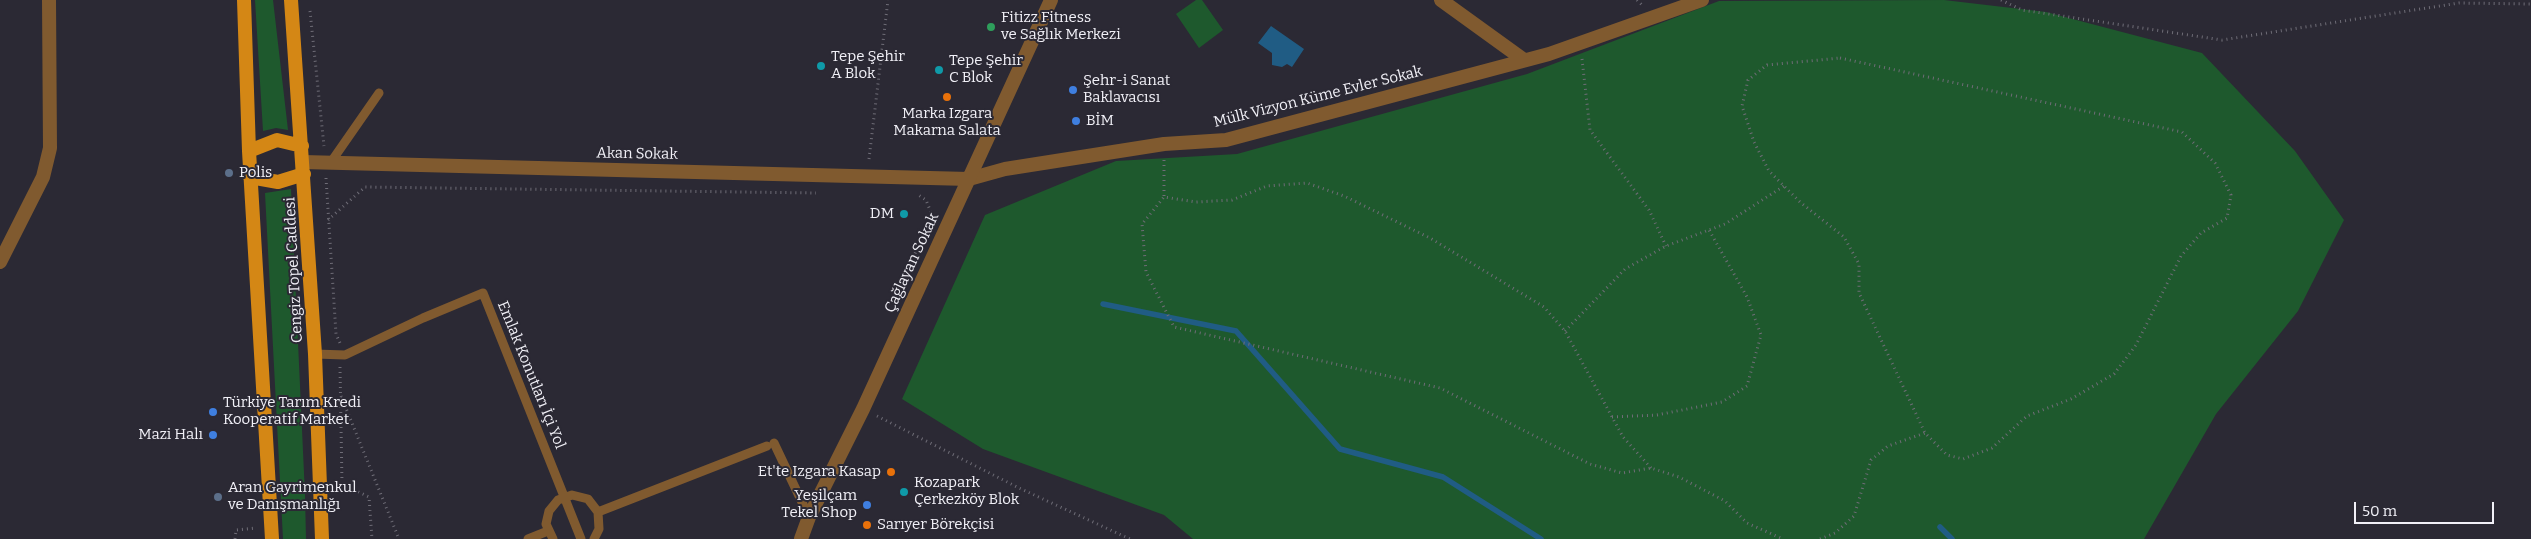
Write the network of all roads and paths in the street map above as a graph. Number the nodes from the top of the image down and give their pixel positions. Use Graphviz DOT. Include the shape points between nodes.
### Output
graph roads {
  1 [pos="49,0"];
  2 [pos="244,0"];
  3 [pos="291,0"];
  4 [pos="888,0"];
  5 [pos="1051,0"];
  6 [pos="1441,0"];
  7 [pos="1702,0"];
  8 [pos="2001,0"];
  9 [pos="2531,4"];
  10 [pos="310,10"];
  11 [pos="1580,43"];
  12 [pos="1524,60"];
  13 [pos="378,93"];
  14 [pos="1164,144"];
  15 [pos="302,146"];
  16 [pos="249,151"];
  17 [pos="869,159"];
  18 [pos="328,162"];
  19 [pos="304,168"];
  20 [pos="250,177"];
  21 [pos="970,179"];
  22 [pos="1784,186"];
  23 [pos="818,193"];
  24 [pos="911,194"];
  25 [pos="1164,197"];
  26 [pos="328,220"];
  27 [pos="1709,230"];
  28 [pos="1666,246"];
  29 [pos="912,260"];
  30 [pos="0,262"];
  31 [pos="1565,331"];
  32 [pos="315,354"];
  33 [pos="345,355"];
  34 [pos="339,393"];
  35 [pos="862,409"];
  36 [pos="1612,417"];
  37 [pos="1925,433"];
  38 [pos="1651,468"];
  39 [pos="564,497"];
  40 [pos="598,512"];
  41 [pos="809,516"];
  42 [pos="550,535"];
  43 [pos="272,539"];
  44 [pos="322,539"];
  45 [pos="372,539"];
  46 [pos="399,539"];
  47 [pos="528,539"];
  48 [pos="581,539"];
  49 [pos="594,539"];
  50 [pos="801,539"];
  51 [pos="1130,539"];
  52 [pos="1783,539"];
  53 [pos="1820,539"];
  1 -- 30 [label="street" via="50,148 43,177"];
  2 -- 16 [label="main road"];
  3 -- 15 [label="main road, Cengiz Topel Caddesi"];
  4 -- 17 [label="path"];
  5 -- 21 [label="street, Çağlayan Sokak"];
  6 -- 12 [label="street"];
  7 -- 11 [label="street, Mülk Vizyon Küme Evler Sokak"];
  8 -- 9 [label="path" via="2022,10 2222,40 2459,3"];
  10 -- 18 [label="path"];
  11 -- 12 [label="street, Mülk Vizyon Küme Evler Sokak"];
  11 -- 28 [label="path" via="1590,130 1649,210"];
  12 -- 14 [label="street, Mülk Vizyon Küme Evler Sokak" via="1226,140"];
  13 -- 18 [label="lane"];
  14 -- 21 [label="street, Mülk Vizyon Küme Evler Sokak" via="1005,169"];
  14 -- 25 [label="path"];
  15 -- 16 [label="main road" via="277,140"];
  15 -- 19 [label="main road, Cengiz Topel Caddesi"];
  16 -- 20 [label="main road"];
  18 -- 19 [label="street, Akan Sokak"];
  18 -- 21 [label="street, Akan Sokak"];
  18 -- 26 [label="path"];
  19 -- 20 [label="main road" via="278,182"];
  19 -- 32 [label="main road, Cengiz Topel Caddesi"];
  20 -- 43 [label="main road"];
  21 -- 35 [label="street, Çağlayan Sokak"];
  22 -- 27 [label="path" via="1726,224"];
  22 -- 37 [label="path" via="1844,237 1858,264 1859,293"];
  22 -- 37 [label="path" via="1769,171 1754,142 1742,106 1748,80 1767,65 1840,58 2182,132 2215,163 2231,196 2227,218 2201,233 2181,256 2136,345 2114,374 2071,399 2027,416 1992,448 1963,460 1947,455"];
  23 -- 26 [label="path" via="365,187"];
  24 -- 29 [label="path" via="918,194 926,200 932,215"];
  25 -- 31 [label="path" via="1196,202 1232,200 1267,186 1307,183 1344,196 1430,238 1544,307"];
  25 -- 38 [label="path" via="1142,224 1146,272 1174,327 1440,388 1590,464 1622,473"];
  26 -- 33 [label="path" via="336,334"];
  27 -- 28 [label="path"];
  27 -- 36 [label="path" via="1747,297 1761,335 1746,386 1722,402 1657,415"];
  28 -- 31 [label="path" via="1625,269"];
  31 -- 36 [label="path"];
  32 -- 33 [label="lane, Emlak Konutları İçi Yol"];
  32 -- 44 [label="main road, Cengiz Topel Caddesi"];
  33 -- 34 [label="path" via="340,368"];
  33 -- 39 [label="lane, Emlak Konutları İçi Yol" via="483,293"];
  34 -- 45 [label="path" via="342,484 369,497"];
  34 -- 46 [label="path"];
  35 -- 41 [label="street, Çağlayan Sokak"];
  35 -- 51 [label="path" via="1019,488"];
  36 -- 38 [label="path" via="1623,437"];
  37 -- 53 [label="path" via="1888,446 1871,460 1854,516 1834,534"];
  38 -- 52 [label="path" via="1679,477 1725,501 1747,523"];
  39 -- 40 [label="lane" via="588,499"];
  39 -- 42 [label="lane" via="549,510 546,524"];
  39 -- 48 [label="lane, Emlak Konutları İçi Yol"];
  40 -- 41 [label="lane" via="770,445"];
  40 -- 49 [label="lane" via="600,528"];
  41 -- 50 [label="street, Çağlayan Sokak"];
  42 -- 47 [label="lane"];
}
